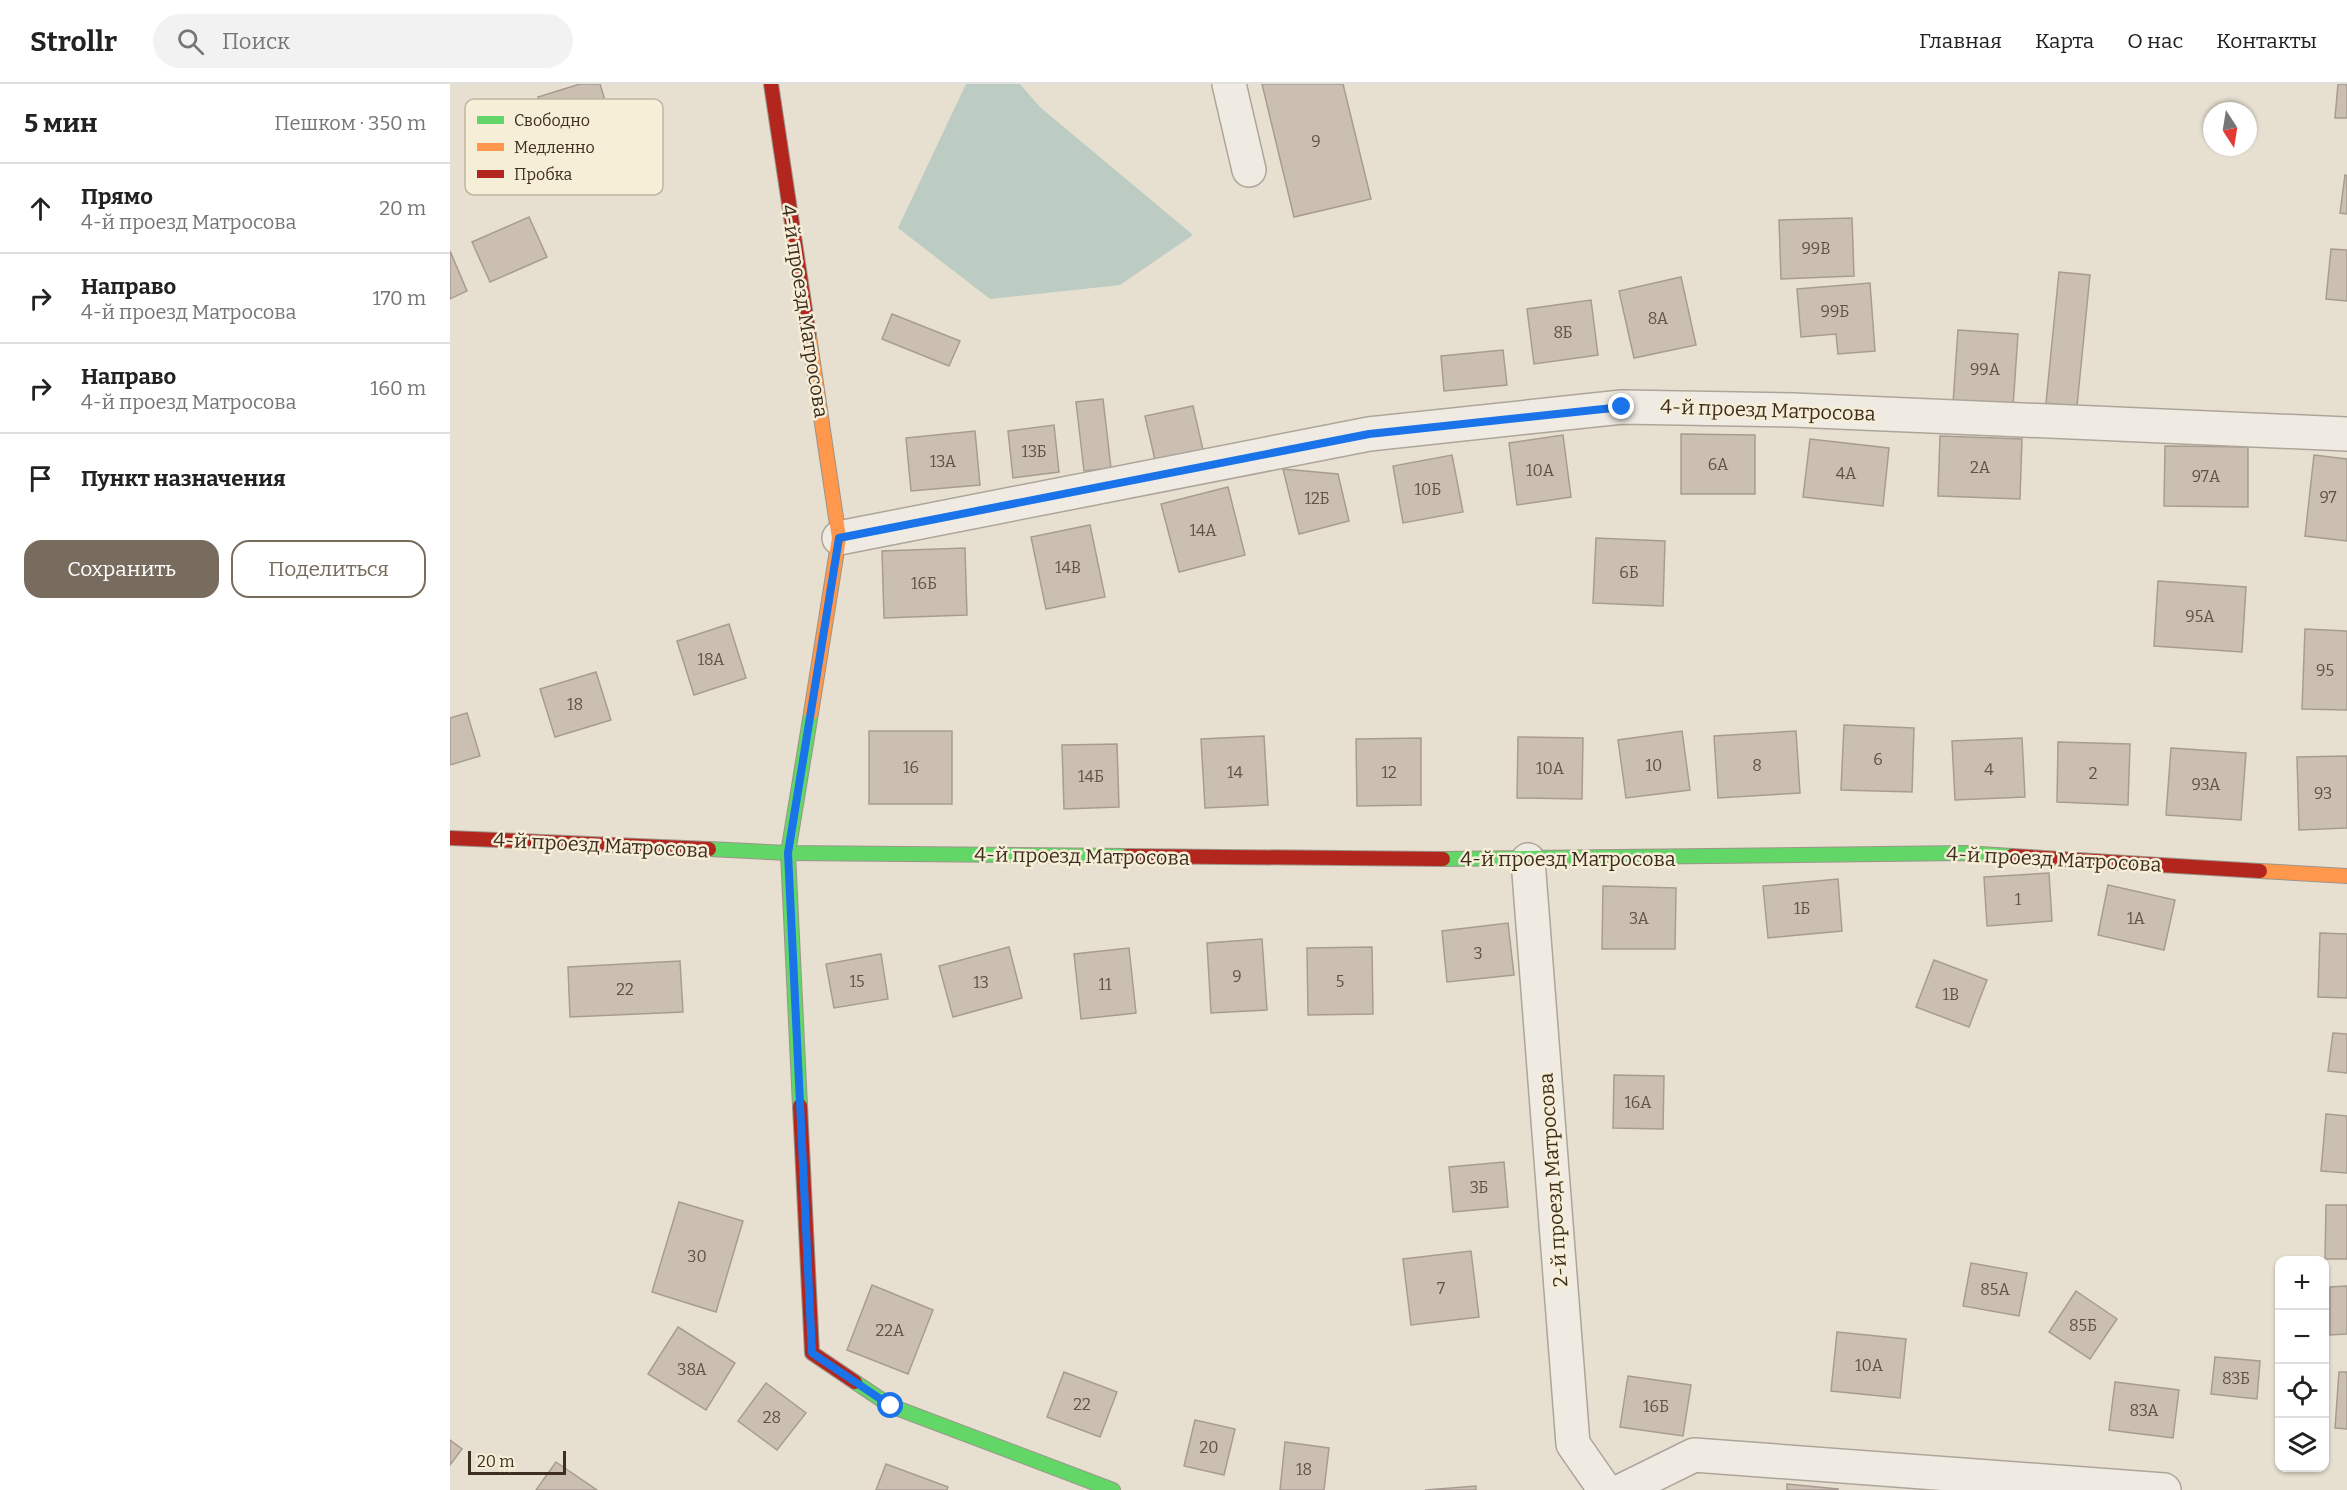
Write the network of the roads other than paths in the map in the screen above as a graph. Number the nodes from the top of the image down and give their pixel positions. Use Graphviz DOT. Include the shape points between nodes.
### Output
graph roads {
  1 [pos="771,84"];
  2 [pos="1228,84"];
  3 [pos="1249,170"];
  4 [pos="2347,434"];
  5 [pos="839,538"];
  6 [pos="450,838"];
  7 [pos="788,853"];
  8 [pos="1528,860"];
  9 [pos="2347,876"];
  10 [pos="1113,1490"];
  11 [pos="1605,1490"];
  12 [pos="1623,1490"];
  13 [pos="2164,1490"];
  1 -- 5 [label="street, 4-й проезд Матросова"];
  2 -- 3 [label="street"];
  4 -- 5 [label="street, 4-й проезд Матросова" via="1793,410 1622,407 1369,434"];
  5 -- 7 [label="street, 4-й проезд Матросова"];
  6 -- 7 [label="street, 4-й проезд Матросова"];
  7 -- 8 [label="street, 4-й проезд Матросова"];
  7 -- 10 [label="street, 4-й проезд Матросова" via="812,1353 891,1406"];
  8 -- 9 [label="street, 4-й проезд Матросова" via="1965,853"];
  8 -- 11 [label="street, 2-й проезд Матросова" via="1573,1444"];
  12 -- 13 [label="street" via="1694,1455"];
}
